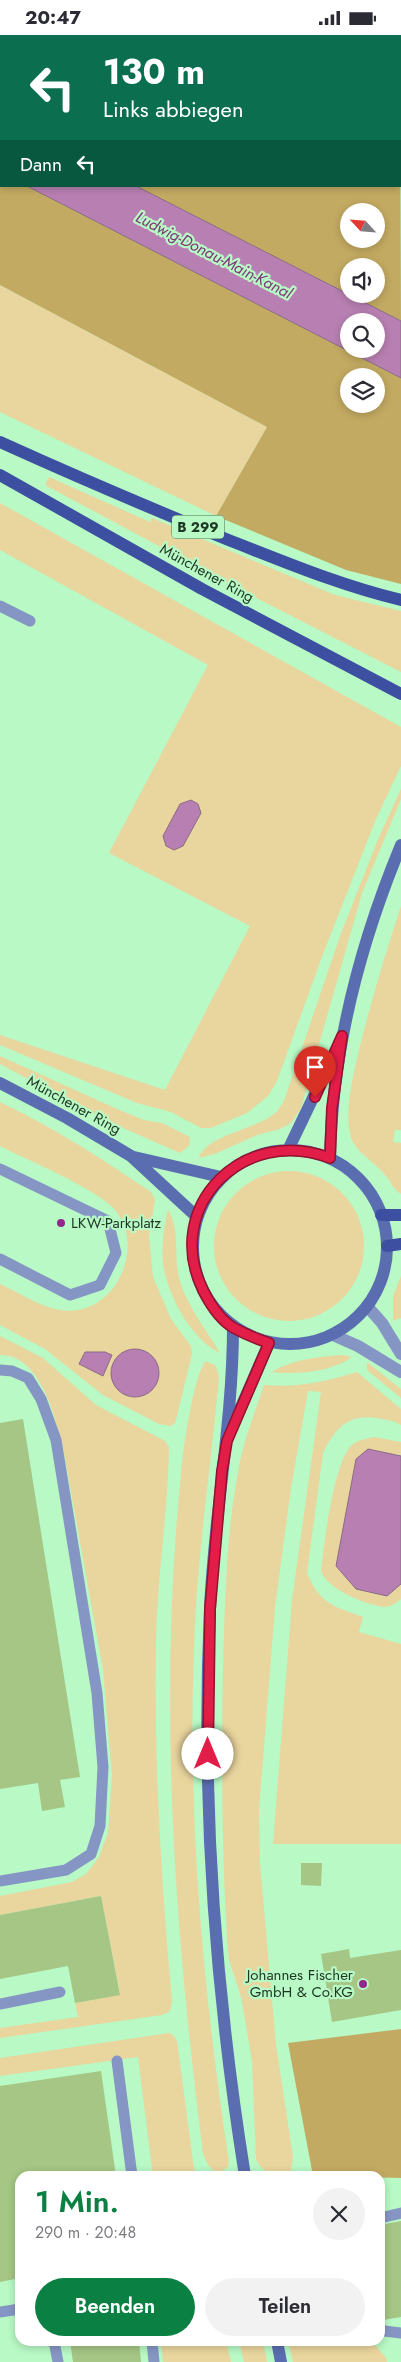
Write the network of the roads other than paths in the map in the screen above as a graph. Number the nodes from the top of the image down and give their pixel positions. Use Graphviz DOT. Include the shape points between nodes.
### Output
graph roads {
  1 [pos="0,442"];
  2 [pos="0,475"];
  3 [pos="401,600"];
  4 [pos="0,607"];
  5 [pos="30,621"];
  6 [pos="401,694"];
  7 [pos="401,845"];
  8 [pos="342,1036"];
  9 [pos="0,1083"];
  10 [pos="288,1150"];
  11 [pos="131,1156"];
  12 [pos="330,1158"];
  13 [pos="0,1169"];
  14 [pos="221,1177"];
  15 [pos="382,1215"];
  16 [pos="401,1215"];
  17 [pos="197,1217"];
  18 [pos="401,1244"];
  19 [pos="387,1246"];
  20 [pos="0,1259"];
  21 [pos="367,1306"];
  22 [pos="233,1327"];
  23 [pos="333,1335"];
  24 [pos="269,1343"];
  25 [pos="401,1354"];
  26 [pos="0,1370"];
  27 [pos="401,1372"];
  28 [pos="227,1441"];
  29 [pos="0,1881"];
  30 [pos="60,1992"];
  31 [pos="0,2004"];
  32 [pos="117,2061"];
  33 [pos="131,2171"];
  34 [pos="244,2171"];
  35 [pos="401,2213"];
  36 [pos="385,2216"];
  37 [pos="15,2310"];
  38 [pos="0,2312"];
  39 [pos="385,2331"];
  40 [pos="401,2333"];
  41 [pos="55,2346"];
  42 [pos="152,2346"];
  43 [pos="278,2346"];
  44 [pos="58,2362"];
  45 [pos="154,2362"];
  46 [pos="281,2362"];
  1 -- 3 [label="main road, B 299" via="159,512 301,569 346,586"];
  2 -- 6 [label="main road, Münchener Ring" via="202,589"];
  4 -- 5 [label="lane"];
  7 -- 8 [label="main road" via="371,929"];
  8 -- 10 [label="main road"];
  8 -- 12 [label="main road" via="332,1108"];
  9 -- 11 [label="main road, Münchener Ring"];
  10 -- 12 [label="main road"];
  10 -- 14 [label="main road" via="251,1157"];
  11 -- 14 [label="main road, Münchener Ring"];
  11 -- 17 [label="main road, Münchener Ring"];
  12 -- 15 [label="main road" via="363,1183"];
  13 -- 20 [label="lane" via="108,1221 116,1253 100,1285 70,1295"];
  14 -- 17 [label="main road"];
  15 -- 16 [label="main road"];
  15 -- 19 [label="main road"];
  17 -- 22 [label="main road" via="192,1248 198,1279 214,1309"];
  18 -- 19 [label="main road"];
  19 -- 21 [label="main road" via="382,1277"];
  21 -- 23 [label="main road"];
  21 -- 25 [label="street"];
  22 -- 24 [label="main road"];
  22 -- 28 [label="main road"];
  23 -- 24 [label="main road" via="306,1343"];
  23 -- 27 [label="street"];
  24 -- 28 [label="main road"];
  26 -- 29 [label="lane" via="28,1378 41,1399 56,1440 97,1693 103,1767 100,1826 90,1854 66,1871"];
  28 -- 34 [label="main road" via="210,1609 209,1828 219,1981"];
  30 -- 31 [label="lane"];
  32 -- 33 [label="lane"];
  35 -- 36 [label="lane"];
  37 -- 38 [label="lane"];
  39 -- 40 [label="lane"];
  41 -- 44 [label="lane"];
  42 -- 45 [label="lane"];
  43 -- 46 [label="main road"];
}
